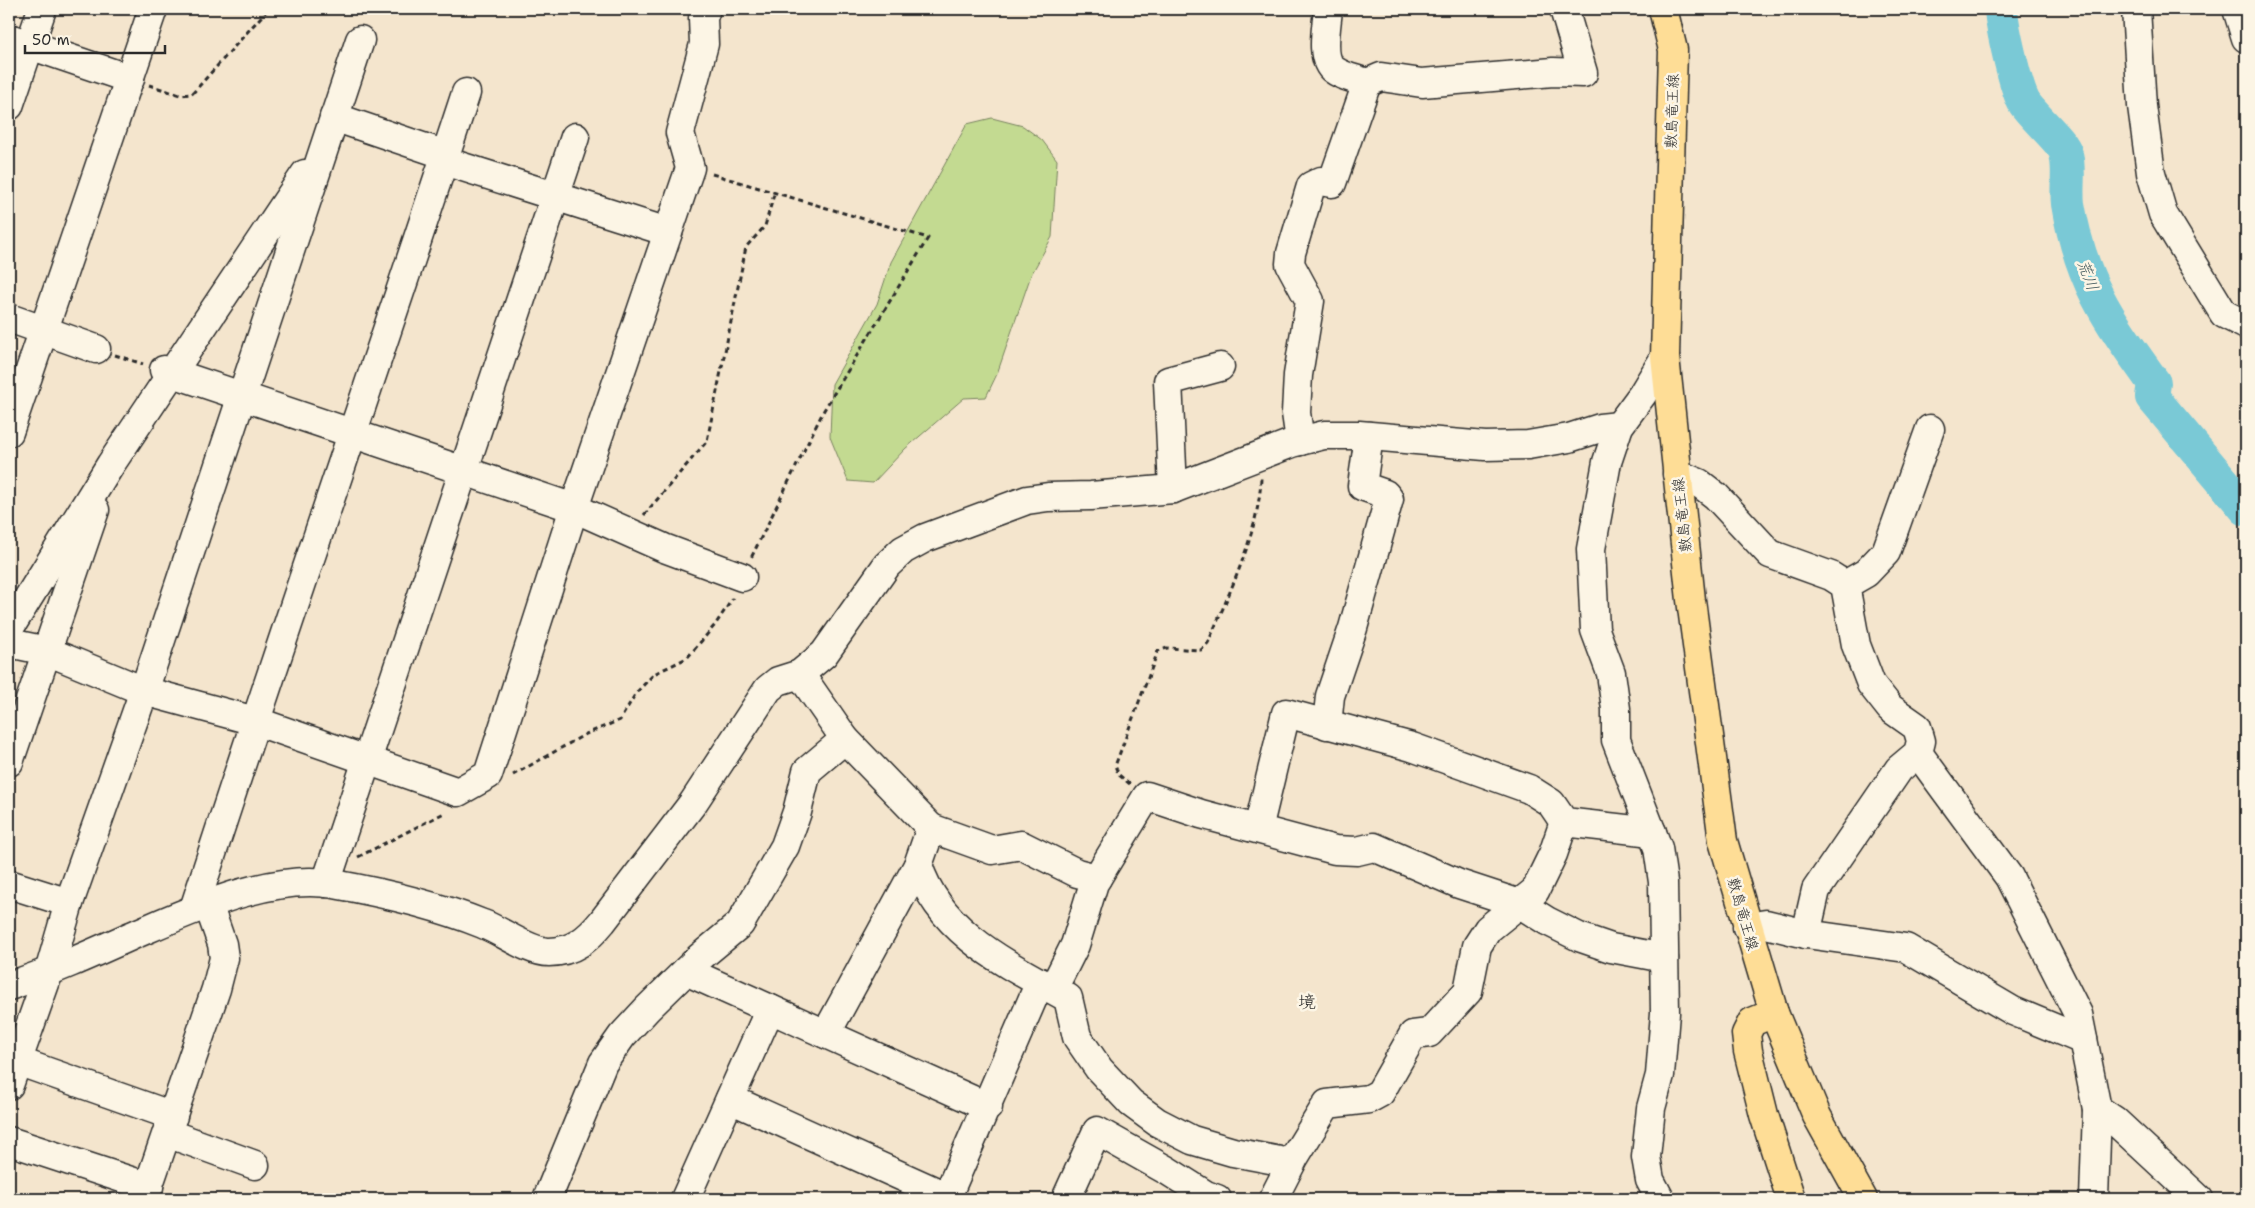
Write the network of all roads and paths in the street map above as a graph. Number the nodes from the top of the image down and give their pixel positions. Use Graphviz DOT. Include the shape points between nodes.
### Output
graph roads {
  1 [pos="42,9"];
  2 [pos="154,9"];
  3 [pos="268,9"];
  4 [pos="706,9"];
  5 [pos="1328,9"];
  6 [pos="1564,9"];
  7 [pos="1663,9"];
  8 [pos="2136,9"];
  9 [pos="2237,9"];
  10 [pos="2246,38"];
  11 [pos="360,40"];
  12 [pos="19,41"];
  13 [pos="130,79"];
  14 [pos="1367,83"];
  15 [pos="466,93"];
  16 [pos="9,106"];
  17 [pos="334,118"];
  18 [pos="575,136"];
  19 [pos="325,144"];
  20 [pos="445,158"];
  21 [pos="690,168"];
  22 [pos="775,191"];
  23 [pos="554,196"];
  24 [pos="668,232"];
  25 [pos="9,318"];
  26 [pos="2246,325"];
  27 [pos="43,330"];
  28 [pos="96,349"];
  29 [pos="1665,358"];
  30 [pos="1220,367"];
  31 [pos="168,372"];
  32 [pos="241,395"];
  33 [pos="1619,426"];
  34 [pos="1930,429"];
  35 [pos="9,432"];
  36 [pos="354,433"];
  37 [pos="1369,436"];
  38 [pos="1300,441"];
  39 [pos="1261,456"];
  40 [pos="111,464"];
  41 [pos="463,470"];
  42 [pos="1677,474"];
  43 [pos="1173,488"];
  44 [pos="574,508"];
  45 [pos="629,533"];
  46 [pos="742,577"];
  47 [pos="1845,585"];
  48 [pos="9,629"];
  49 [pos="9,643"];
  50 [pos="47,651"];
  51 [pos="800,674"];
  52 [pos="144,691"];
  53 [pos="255,721"];
  54 [pos="1327,725"];
  55 [pos="844,739"];
  56 [pos="1918,753"];
  57 [pos="366,760"];
  58 [pos="9,762"];
  59 [pos="512,775"];
  60 [pos="1147,796"];
  61 [pos="454,807"];
  62 [pos="1564,822"];
  63 [pos="931,828"];
  64 [pos="1258,829"];
  65 [pos="1652,832"];
  66 [pos="918,865"];
  67 [pos="327,878"];
  68 [pos="1097,878"];
  69 [pos="9,884"];
  70 [pos="69,903"];
  71 [pos="1520,904"];
  72 [pos="201,906"];
  73 [pos="1747,927"];
  74 [pos="1806,934"];
  75 [pos="1664,958"];
  76 [pos="686,971"];
  77 [pos="49,972"];
  78 [pos="9,986"];
  79 [pos="1046,986"];
  80 [pos="770,1009"];
  81 [pos="1774,1013"];
  82 [pos="826,1034"];
  83 [pos="2083,1040"];
  84 [pos="13,1073"];
  85 [pos="730,1100"];
  86 [pos="988,1107"];
  87 [pos="2097,1110"];
  88 [pos="170,1125"];
  89 [pos="9,1141"];
  90 [pos="1291,1163"];
  91 [pos="255,1165"];
  92 [pos="147,1193"];
  93 [pos="949,1198"];
  94 [pos="547,1199"];
  95 [pos="685,1199"];
  96 [pos="1066,1199"];
  97 [pos="1217,1199"];
  98 [pos="1273,1199"];
  99 [pos="1660,1199"];
  100 [pos="1791,1199"];
  101 [pos="1863,1199"];
  102 [pos="2094,1199"];
  103 [pos="2199,1199"];
  1 -- 12 [label="street"];
  2 -- 13 [label="street"];
  3 -- 13 [label="path" via="192,94 180,95"];
  4 -- 21 [label="street" via="704,44 680,133"];
  5 -- 14 [label="street" via="1326,55 1329,65 1335,71"];
  6 -- 14 [label="street" via="1583,73 1554,72 1422,83 1381,77"];
  7 -- 29 [label="main road, 敷島竜王線" via="1674,50"];
  8 -- 26 [label="street" via="2142,106 2151,173 2163,214 2224,314"];
  9 -- 10 [label="street"];
  11 -- 17 [label="street"];
  12 -- 13 [label="street"];
  12 -- 16 [label="street"];
  13 -- 27 [label="street"];
  14 -- 38 [label="street" via="1332,183 1320,181 1311,186 1291,253 1290,264 1310,301 1298,375 1296,413"];
  15 -- 20 [label="street"];
  17 -- 19 [label="street"];
  17 -- 20 [label="street"];
  18 -- 23 [label="street"];
  19 -- 31 [label="street"];
  19 -- 32 [label="street"];
  20 -- 23 [label="street"];
  20 -- 36 [label="street"];
  21 -- 22 [label="path"];
  21 -- 24 [label="street"];
  22 -- 45 [label="path" via="765,226 746,247 707,440"];
  22 -- 46 [label="path" via="928,238 824,410"];
  23 -- 24 [label="street"];
  23 -- 41 [label="street"];
  24 -- 44 [label="street"];
  25 -- 27 [label="street"];
  27 -- 28 [label="street"];
  27 -- 35 [label="street"];
  28 -- 31 [label="path"];
  29 -- 33 [label="street"];
  29 -- 42 [label="main road, 敷島竜王線"];
  30 -- 43 [label="street" via="1168,381"];
  31 -- 32 [label="street"];
  31 -- 40 [label="street"];
  32 -- 36 [label="street"];
  32 -- 52 [label="street"];
  33 -- 37 [label="street" via="1528,445 1485,446"];
  33 -- 65 [label="street" via="1607,462 1591,549 1592,601 1595,630 1611,673 1616,740"];
  34 -- 47 [label="street" via="1886,552 1866,573"];
  36 -- 41 [label="street"];
  36 -- 53 [label="street"];
  37 -- 38 [label="street" via="1324,435"];
  37 -- 54 [label="street" via="1362,486 1385,494 1389,499 1353,628 1330,696"];
  38 -- 39 [label="street"];
  39 -- 43 [label="street"];
  39 -- 60 [label="path" via="1260,492 1247,544 1208,643 1201,650 1167,648 1158,651 1115,766 1119,775"];
  40 -- 48 [label="street"];
  40 -- 50 [label="street"];
  41 -- 44 [label="street"];
  41 -- 57 [label="street"];
  42 -- 47 [label="street" via="1699,483 1716,496 1770,554 1831,576"];
  42 -- 73 [label="main road, 敷島竜王線" via="1723,842"];
  43 -- 51 [label="street" via="1026,500 925,538 902,550 887,565 824,654"];
  44 -- 45 [label="street"];
  44 -- 57 [label="street" via="488,775 458,792"];
  45 -- 46 [label="street"];
  46 -- 59 [label="path" via="738,590 687,658 654,674 636,693 620,720 586,734"];
  47 -- 56 [label="street" via="1856,646 1871,684 1890,708 1917,727 1921,741"];
  49 -- 50 [label="street"];
  50 -- 52 [label="street"];
  50 -- 58 [label="street"];
  51 -- 55 [label="street"];
  51 -- 67 [label="street" via="778,681 768,690 693,803 588,940 565,950 547,952 484,924"];
  52 -- 53 [label="street"];
  52 -- 70 [label="street"];
  53 -- 57 [label="street"];
  53 -- 72 [label="street"];
  54 -- 62 [label="street" via="1412,747 1529,789 1551,804"];
  54 -- 64 [label="street" via="1286,713"];
  55 -- 63 [label="street"];
  55 -- 76 [label="street" via="807,771 785,846 740,924"];
  56 -- 74 [label="street" via="1899,769 1816,890"];
  56 -- 83 [label="street" via="2008,877 2078,1014"];
  57 -- 67 [label="street"];
  60 -- 64 [label="street"];
  60 -- 68 [label="street"];
  61 -- 67 [label="path"];
  62 -- 65 [label="street"];
  62 -- 71 [label="street" via="1535,891"];
  63 -- 66 [label="street"];
  63 -- 68 [label="street" via="992,850 1021,845 1077,873"];
  64 -- 71 [label="street" via="1335,850 1356,851 1374,847 1459,884"];
  65 -- 75 [label="street" via="1663,882"];
  66 -- 79 [label="street" via="930,896 964,935"];
  66 -- 82 [label="street"];
  67 -- 72 [label="street" via="284,883"];
  68 -- 79 [label="street" via="1075,945"];
  69 -- 70 [label="street"];
  70 -- 77 [label="street"];
  71 -- 75 [label="street" via="1580,937 1611,948"];
  71 -- 90 [label="street" via="1488,929 1477,946 1468,991 1430,1033 1413,1035 1380,1093 1369,1099 1327,1104"];
  72 -- 77 [label="street"];
  72 -- 88 [label="street" via="222,944 224,958"];
  73 -- 74 [label="street" via="1766,924"];
  73 -- 81 [label="main road, 敷島竜王線"];
  74 -- 83 [label="street" via="1906,948 2013,1011"];
  75 -- 99 [label="street" via="1665,1013 1660,1075 1651,1108 1646,1157 1650,1180"];
  76 -- 80 [label="street"];
  76 -- 94 [label="street" via="622,1036 603,1063"];
  77 -- 78 [label="street"];
  77 -- 84 [label="street"];
  79 -- 86 [label="street"];
  79 -- 90 [label="street" via="1068,998 1077,1036 1099,1069 1131,1103 1157,1122 1192,1140"];
  80 -- 82 [label="street"];
  80 -- 85 [label="street"];
  81 -- 100 [label="main road" via="1752,1022 1746,1034 1764,1115"];
  81 -- 101 [label="main road, 敷島竜王線" via="1818,1116"];
  82 -- 86 [label="street"];
  83 -- 87 [label="street"];
  84 -- 88 [label="street"];
  85 -- 93 [label="street"];
  85 -- 95 [label="street"];
  86 -- 93 [label="street"];
  87 -- 102 [label="street"];
  87 -- 103 [label="street" via="2115,1121"];
  88 -- 91 [label="street"];
  88 -- 92 [label="street"];
  89 -- 92 [label="street"];
  90 -- 98 [label="street"];
  96 -- 97 [label="street" via="1097,1131"];
}
